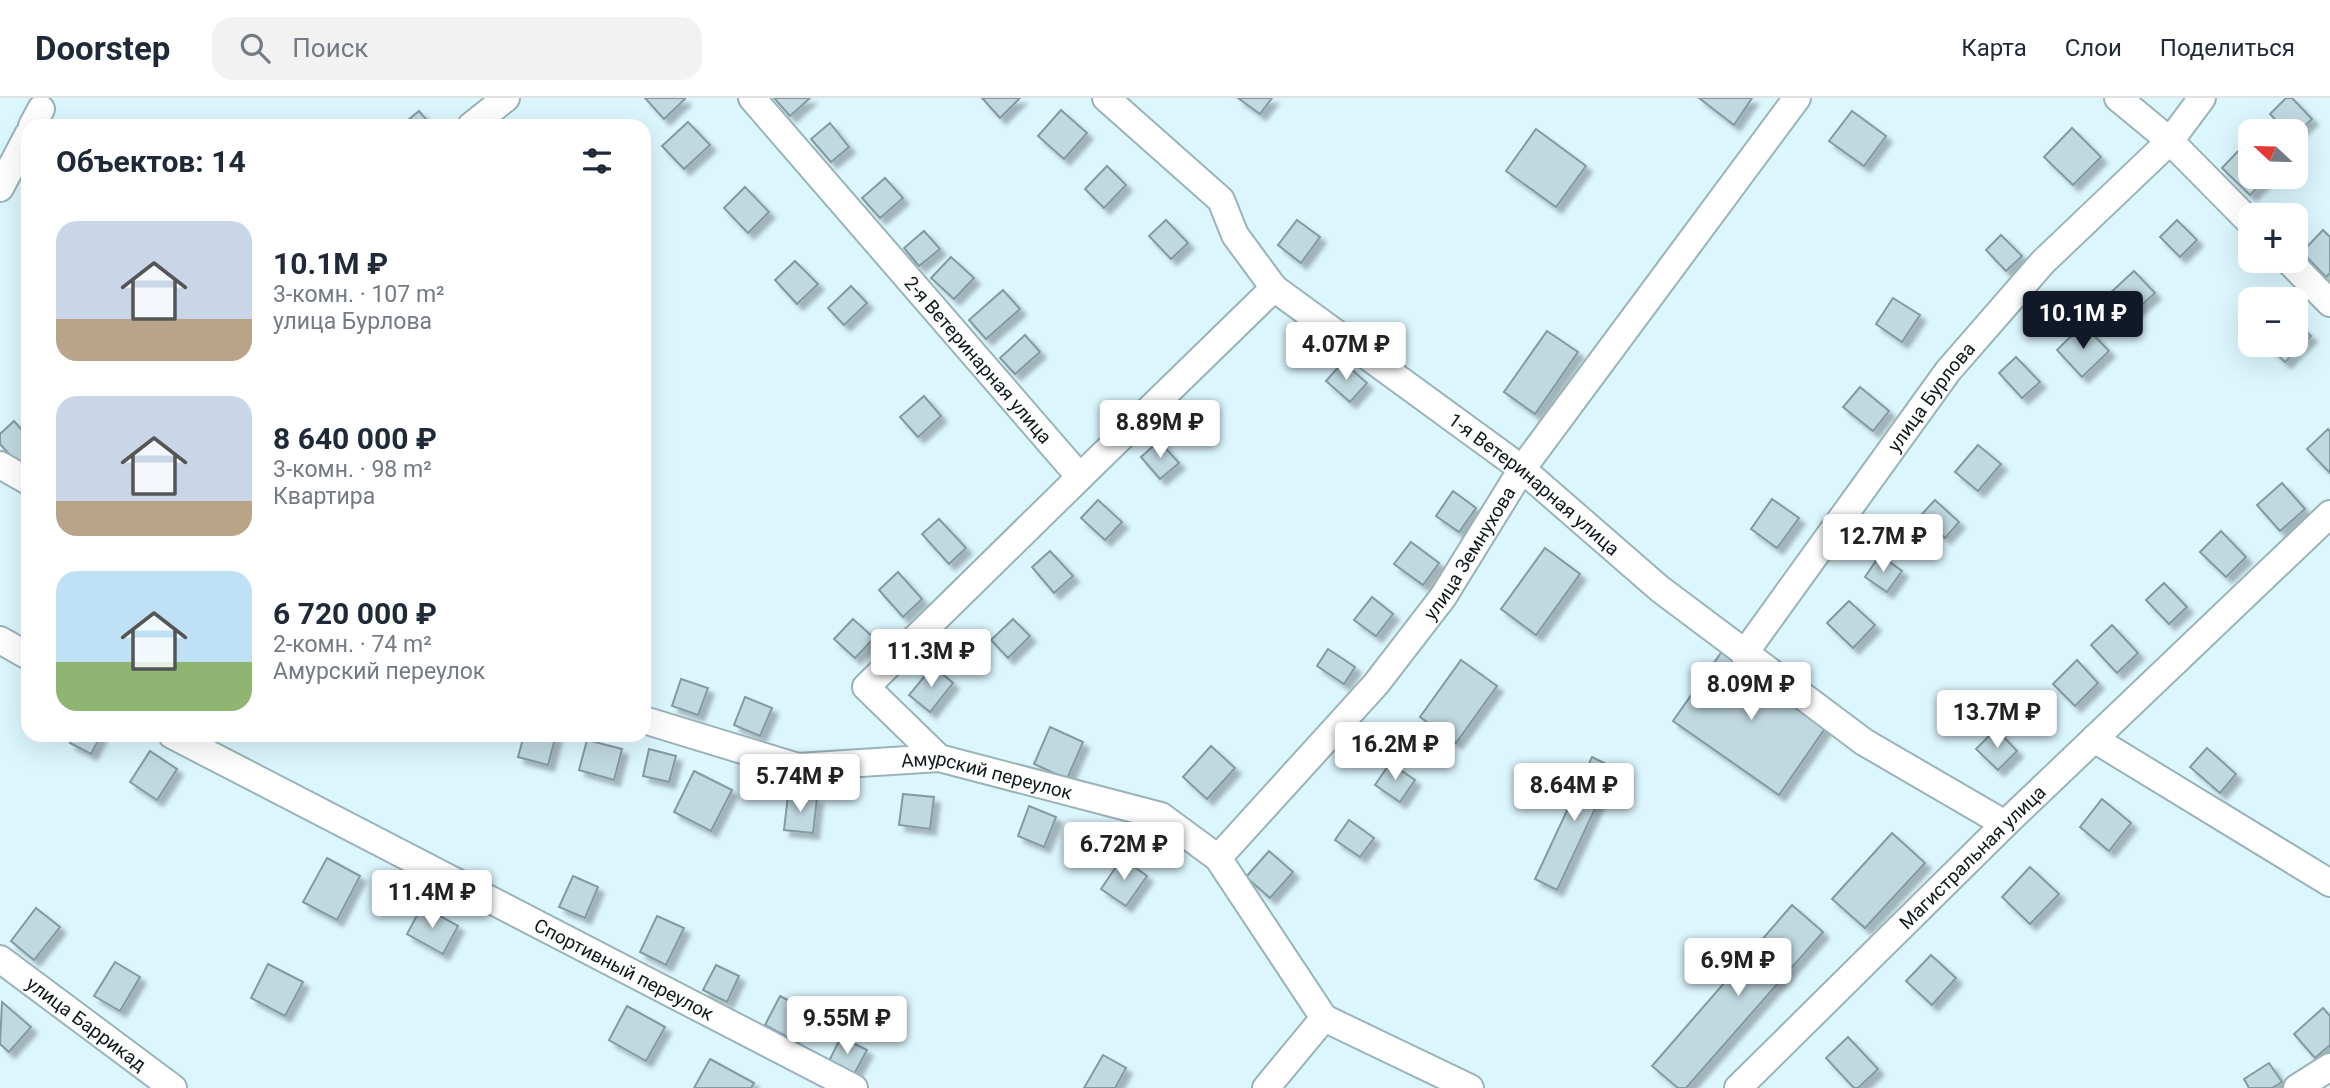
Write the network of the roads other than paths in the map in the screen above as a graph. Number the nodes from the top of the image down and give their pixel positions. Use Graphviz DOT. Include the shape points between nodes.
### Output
graph roads {
  1 [pos="506,98"];
  2 [pos="752,98"];
  3 [pos="1106,98"];
  4 [pos="1797,98"];
  5 [pos="2118,98"];
  6 [pos="2202,98"];
  7 [pos="480,119"];
  8 [pos="2171,141"];
  9 [pos="21,148"];
  10 [pos="0,188"];
  11 [pos="2238,210"];
  12 [pos="2300,273"];
  13 [pos="1274,288"];
  14 [pos="2330,303"];
  15 [pos="0,465"];
  16 [pos="1522,468"];
  17 [pos="21,477"];
  18 [pos="1080,477"];
  19 [pos="2330,514"];
  20 [pos="0,640"];
  21 [pos="21,652"];
  22 [pos="1744,654"];
  23 [pos="651,722"];
  24 [pos="2094,739"];
  25 [pos="186,742"];
  26 [pos="939,758"];
  27 [pos="2005,824"];
  28 [pos="1218,858"];
  29 [pos="2330,883"];
  30 [pos="0,959"];
  31 [pos="1324,1018"];
  32 [pos="2330,1067"];
  33 [pos="173,1088"];
  34 [pos="854,1088"];
  35 [pos="1266,1088"];
  36 [pos="1470,1088"];
  37 [pos="1738,1088"];
  38 [pos="2297,1088"];
  1 -- 7 [label="street"];
  2 -- 18 [label="street, 2-я Ветеринарная улица"];
  3 -- 13 [label="street, 1-я Ветеринарная улица" via="1222,200 1235,235"];
  4 -- 16 [label="street, улица Земнухова"];
  5 -- 8 [label="street"];
  6 -- 8 [label="street, улица Бурлова"];
  8 -- 11 [label="street"];
  8 -- 22 [label="street, улица Бурлова" via="2043,262 1948,371"];
  9 -- 10 [label="street"];
  12 -- 14 [label="street"];
  13 -- 16 [label="street, 1-я Ветеринарная улица"];
  13 -- 18 [label="street"];
  15 -- 17 [label="street"];
  16 -- 22 [label="street, 1-я Ветеринарная улица" via="1660,589"];
  16 -- 28 [label="street, улица Земнухова" via="1443,597 1376,684"];
  18 -- 26 [label="street" via="866,687"];
  19 -- 24 [label="street, Магистральная улица"];
  20 -- 21 [label="street"];
  22 -- 27 [label="street, 1-я Ветеринарная улица" via="1864,742"];
  23 -- 26 [label="street, Амурский переулок" via="797,767"];
  24 -- 27 [label="street, Магистральная улица"];
  24 -- 29 [label="street"];
  25 -- 34 [label="street, Спортивный переулок"];
  26 -- 28 [label="street, Амурский переулок" via="1161,816"];
  27 -- 37 [label="street, Магистральная улица"];
  28 -- 31 [label="street, Амурский переулок"];
  30 -- 33 [label="street, улица Баррикад"];
  31 -- 35 [label="street"];
  31 -- 36 [label="street"];
  32 -- 38 [label="street"];
}
